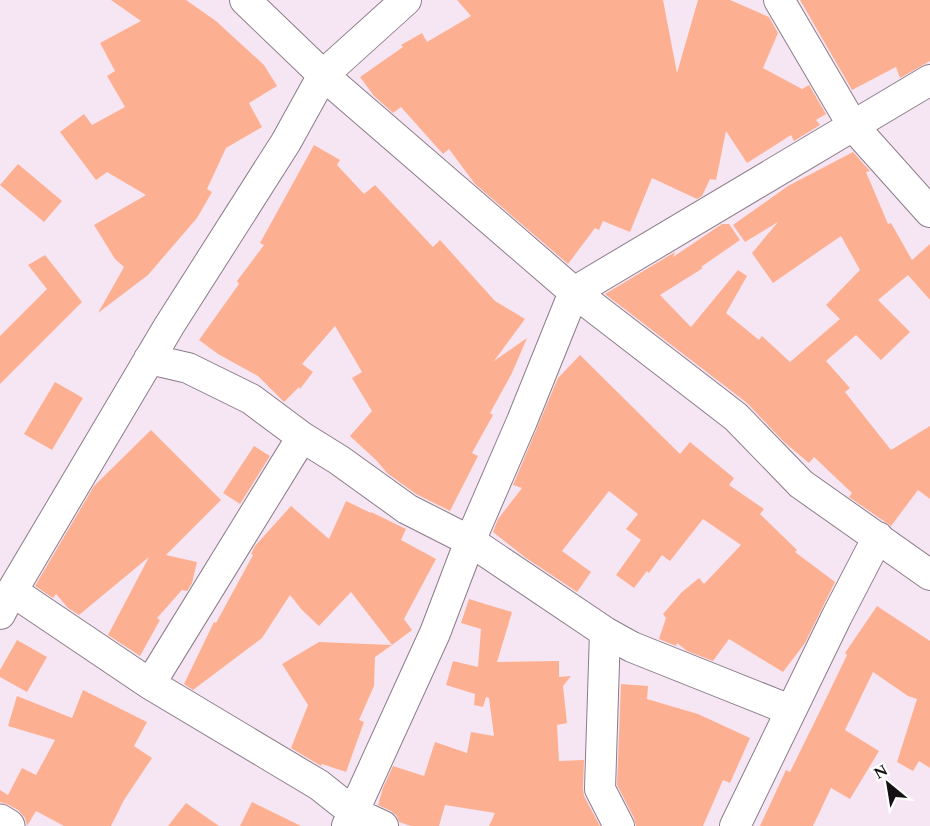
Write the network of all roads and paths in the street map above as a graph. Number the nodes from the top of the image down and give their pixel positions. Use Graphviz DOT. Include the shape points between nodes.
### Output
graph roads {
  1 [pos="245,0"];
  2 [pos="406,0"];
  3 [pos="779,0"];
  4 [pos="322,75"];
  5 [pos="930,80"];
  6 [pos="853,126"];
  7 [pos="930,212"];
  8 [pos="574,292"];
  9 [pos="149,359"];
  10 [pos="302,437"];
  11 [pos="878,537"];
  12 [pos="470,541"];
  13 [pos="930,575"];
  14 [pos="6,602"];
  15 [pos="605,632"];
  16 [pos="150,684"];
  17 [pos="790,710"];
  18 [pos="350,819"];
  19 [pos="0,822"];
  20 [pos="8,826"];
  21 [pos="382,826"];
  22 [pos="619,826"];
  23 [pos="735,826"];
  1 -- 4 [label="street"];
  2 -- 4 [label="street"];
  3 -- 6 [label="street"];
  4 -- 8 [label="street"];
  4 -- 9 [label="street" via="286,142"];
  5 -- 6 [label="street"];
  6 -- 7 [label="street"];
  6 -- 8 [label="street"];
  8 -- 11 [label="street" via="736,417 801,484"];
  8 -- 12 [label="street"];
  9 -- 10 [label="street" via="188,368 251,399"];
  9 -- 14 [label="street"];
  10 -- 12 [label="street" via="407,509"];
  10 -- 16 [label="street"];
  11 -- 13 [label="street"];
  11 -- 17 [label="street"];
  12 -- 15 [label="street"];
  12 -- 18 [label="street" via="435,633"];
  14 -- 16 [label="street"];
  15 -- 17 [label="street" via="632,647"];
  15 -- 22 [label="street" via="600,789"];
  16 -- 18 [label="street" via="319,784"];
  17 -- 23 [label="street"];
  18 -- 21 [label="street"];
  19 -- 20 [label="main road"];
}
